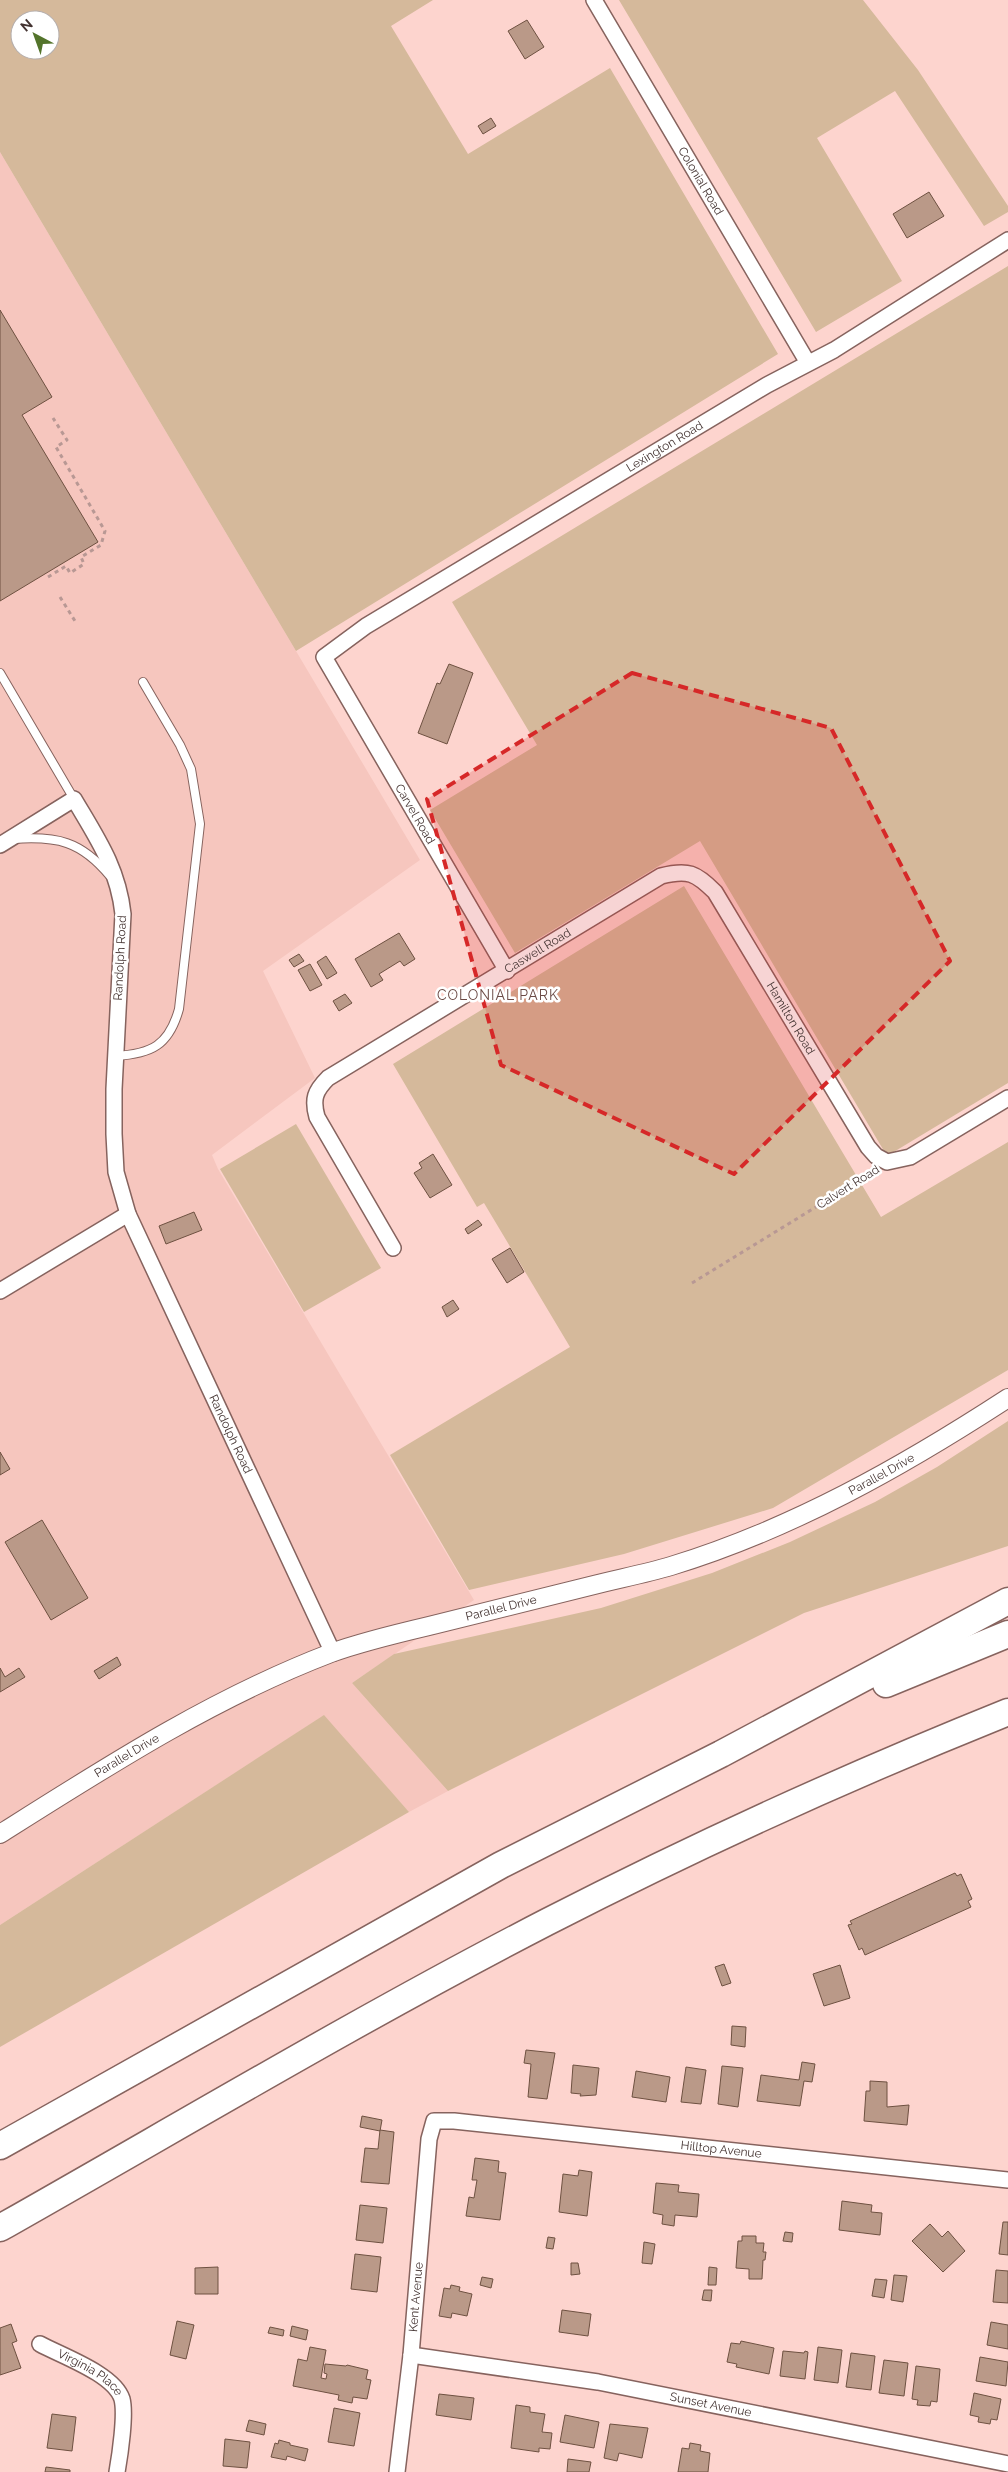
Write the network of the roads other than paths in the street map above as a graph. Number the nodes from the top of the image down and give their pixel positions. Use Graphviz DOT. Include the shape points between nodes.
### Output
graph roads {
  1 [pos="594,0"];
  2 [pos="1008,240"];
  3 [pos="808,363"];
  4 [pos="324,657"];
  5 [pos="0,673"];
  6 [pos="143,682"];
  7 [pos="74,799"];
  8 [pos="4,843"];
  9 [pos="694,874"];
  10 [pos="120,890"];
  11 [pos="507,971"];
  12 [pos="115,1056"];
  13 [pos="1008,1098"];
  14 [pos="888,1162"];
  15 [pos="128,1214"];
  16 [pos="393,1248"];
  17 [pos="0,1291"];
  18 [pos="1008,1398"];
  19 [pos="1008,1600"];
  20 [pos="1008,1634"];
  21 [pos="333,1653"];
  22 [pos="1008,1712"];
  23 [pos="720,1754"];
  24 [pos="0,1834"];
  25 [pos="434,2121"];
  26 [pos="0,2146"];
  27 [pos="1008,2180"];
  28 [pos="0,2228"];
  29 [pos="40,2344"];
  30 [pos="411,2355"];
  31 [pos="1008,2464"];
  32 [pos="117,2472"];
  33 [pos="397,2472"];
  1 -- 3 [label="street, Colonial Road"];
  2 -- 3 [label="street, Lexington Road" via="866,331"];
  3 -- 4 [label="street, Lexington Road" via="366,626"];
  4 -- 11 [label="street, Carvel Road"];
  5 -- 7 [label="lane"];
  6 -- 12 [label="lane" via="190,769 200,824 179,1009 174,1027 152,1050 137,1055"];
  7 -- 8 [label="street"];
  7 -- 10 [label="street, Randolph Road" via="111,863"];
  8 -- 10 [label="lane" via="45,837 65,842 95,860"];
  9 -- 11 [label="street, Caswell Road" via="678,872 661,876"];
  9 -- 14 [label="street, Hamilton Road" via="716,892 868,1147"];
  10 -- 12 [label="street, Randolph Road" via="123,914"];
  11 -- 16 [label="street, Caswell Road" via="328,1078 314,1094 317,1117"];
  12 -- 15 [label="street, Randolph Road" via="116,1172"];
  13 -- 14 [label="street, Calvert Road" via="910,1157"];
  15 -- 17 [label="street"];
  15 -- 21 [label="street, Randolph Road"];
  18 -- 21 [label="street, Parallel Drive" via="899,1466 825,1505 758,1535 670,1566 397,1633"];
  19 -- 23 [label="highway"];
  20 -- 23 [label="highway"];
  21 -- 24 [label="street, Parallel Drive" via="262,1682 192,1718 117,1760"];
  22 -- 28 [label="highway" via="759,1818 545,1923"];
  23 -- 26 [label="highway" via="501,1865"];
  25 -- 27 [label="street, Hilltop Avenue"];
  25 -- 30 [label="street, Kent Avenue" via="429,2139"];
  29 -- 32 [label="street, Virginia Place" via="116,2386 122,2400"];
  30 -- 31 [label="street, Sunset Avenue" via="598,2382"];
  30 -- 33 [label="street, Kent Avenue"];
}
